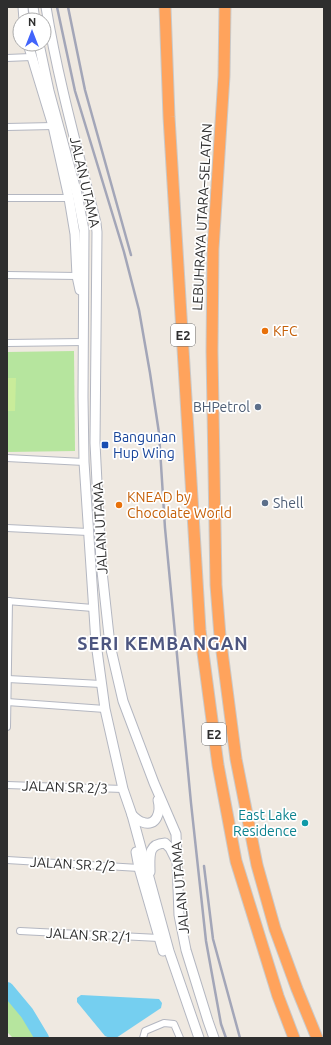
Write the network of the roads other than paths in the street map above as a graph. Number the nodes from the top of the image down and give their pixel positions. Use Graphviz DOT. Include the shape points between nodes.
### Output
graph roads {
  1 [pos="46,7"];
  2 [pos="165,7"];
  3 [pos="225,7"];
  4 [pos="30,52"];
  5 [pos="41,52"];
  6 [pos="31,57"];
  7 [pos="7,58"];
  8 [pos="53,126"];
  9 [pos="7,127"];
  10 [pos="7,198"];
  11 [pos="69,198"];
  12 [pos="7,275"];
  13 [pos="77,276"];
  14 [pos="83,312"];
  15 [pos="83,342"];
  16 [pos="7,343"];
  17 [pos="7,458"];
  18 [pos="84,462"];
  19 [pos="7,528"];
  20 [pos="88,532"];
  21 [pos="8,601"];
  22 [pos="93,608"];
  23 [pos="8,680"];
  24 [pos="101,684"];
  25 [pos="7,702"];
  26 [pos="105,709"];
  27 [pos="7,727"];
  28 [pos="154,783"];
  29 [pos="7,785"];
  30 [pos="123,789"];
  31 [pos="132,815"];
  32 [pos="7,860"];
  33 [pos="177,861"];
  34 [pos="139,868"];
  35 [pos="150,881"];
  36 [pos="20,932"];
  37 [pos="159,938"];
  38 [pos="177,976"];
  39 [pos="143,1038"];
  40 [pos="180,1038"];
  41 [pos="200,1038"];
  42 [pos="214,1038"];
  43 [pos="294,1038"];
  44 [pos="317,1038"];
  1 -- 28 [label="street, JALAN UTAMA" via="96,222 95,443 101,562 110,645 123,701"];
  2 -- 43 [label="highway, LEBUHRAYA UTARA–SELATAN / E2" via="169,117 200,630 218,765 236,861 278,996"];
  3 -- 44 [label="highway, LEBUHRAYA UTARA–SELATAN / E2" via="224,76 213,249 212,351 216,585 220,636 236,759 257,865 275,929"];
  4 -- 6 [label="street"];
  5 -- 14 [label="street, JALAN UTAMA" via="84,230"];
  6 -- 7 [label="street"];
  6 -- 8 [label="street"];
  8 -- 9 [label="street"];
  8 -- 11 [label="street"];
  10 -- 11 [label="street"];
  11 -- 13 [label="street" via="75,234"];
  12 -- 13 [label="street"];
  13 -- 14 [label="street"];
  14 -- 15 [label="street, JALAN UTAMA"];
  15 -- 16 [label="street"];
  15 -- 18 [label="street, JALAN UTAMA"];
  17 -- 18 [label="street"];
  18 -- 20 [label="street, JALAN UTAMA"];
  19 -- 20 [label="street"];
  20 -- 22 [label="street, JALAN UTAMA"];
  21 -- 22 [label="street"];
  21 -- 23 [label="street"];
  22 -- 24 [label="street, JALAN UTAMA"];
  23 -- 24 [label="street"];
  23 -- 25 [label="street"];
  24 -- 26 [label="street, JALAN UTAMA"];
  25 -- 26 [label="street"];
  25 -- 27 [label="street"];
  26 -- 30 [label="street, JALAN UTAMA"];
  28 -- 31 [label="street" via="159,806 156,819 149,823 141,822"];
  28 -- 33 [label="street, JALAN UTAMA" via="176,834"];
  29 -- 30 [label="street, JALAN SR 2/3"];
  30 -- 31 [label="street, JALAN UTAMA"];
  31 -- 34 [label="street" via="131,831"];
  31 -- 35 [label="street, JALAN UTAMA"];
  32 -- 34 [label="street, JALAN SR 2/2"];
  33 -- 35 [label="street" via="165,843 152,847"];
  33 -- 42 [label="street, JALAN UTAMA" via="180,916 186,950"];
  34 -- 37 [label="street"];
  35 -- 38 [label="street, JALAN UTAMA"];
  36 -- 37 [label="street, JALAN SR 2/1"];
  37 -- 38 [label="street" via="166,960"];
  38 -- 41 [label="street, JALAN UTAMA"];
  39 -- 40 [label="street" via="145,1032 164,1023 174,1024"];
}
